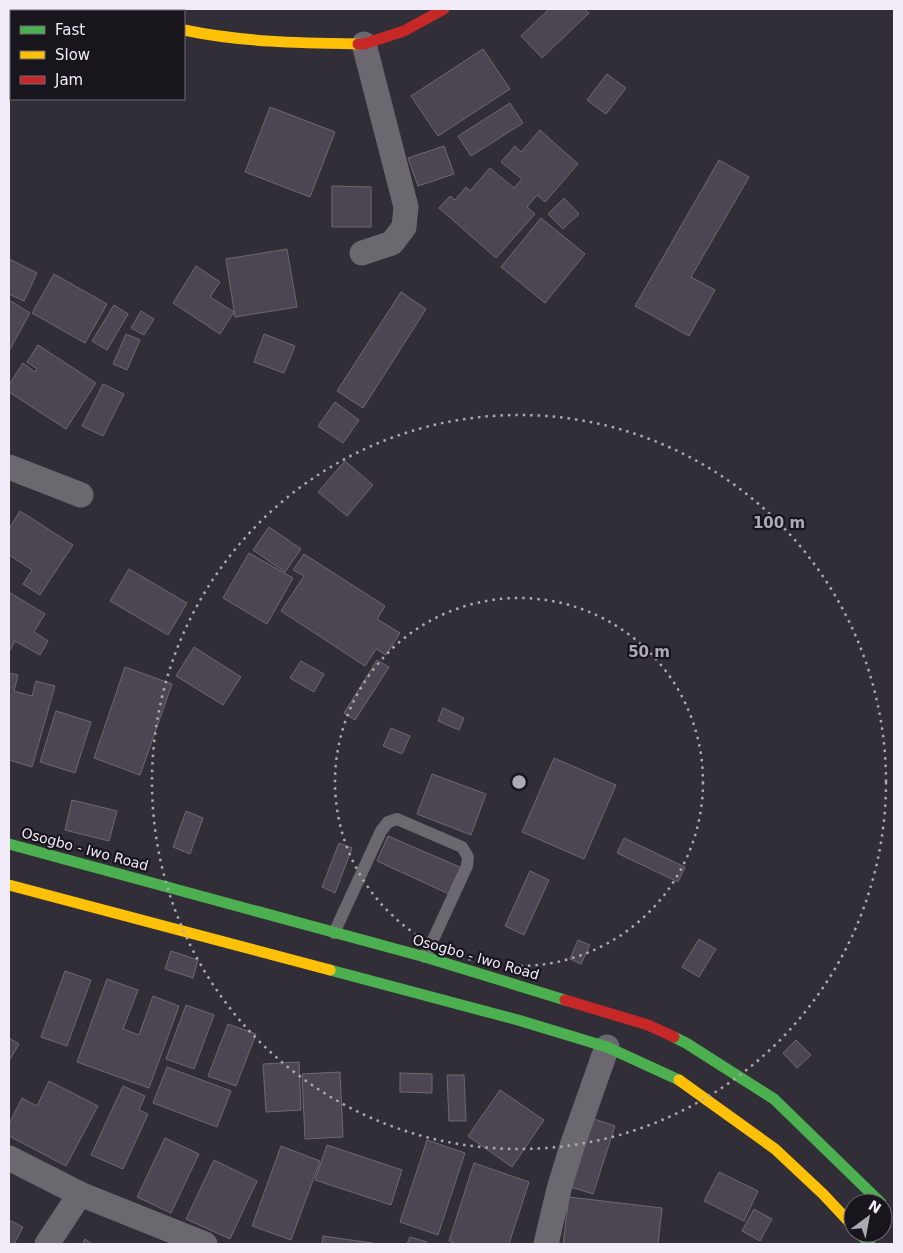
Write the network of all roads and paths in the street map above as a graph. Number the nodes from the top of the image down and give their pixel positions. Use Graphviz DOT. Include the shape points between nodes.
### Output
graph roads {
  1 [pos="444,9"];
  2 [pos="185,30"];
  3 [pos="364,44"];
  4 [pos="362,253"];
  5 [pos="9,466"];
  6 [pos="81,495"];
  7 [pos="9,844"];
  8 [pos="9,884"];
  9 [pos="334,933"];
  10 [pos="425,957"];
  11 [pos="607,1047"];
  12 [pos="9,1158"];
  13 [pos="871,1193"];
  14 [pos="80,1194"];
  15 [pos="843,1215"];
  16 [pos="47,1244"];
  17 [pos="205,1244"];
  18 [pos="546,1244"];
  1 -- 3 [label="main road" via="404,31"];
  2 -- 3 [label="main road" via="289,43"];
  3 -- 4 [label="street" via="406,207 404,228 392,243"];
  5 -- 6 [label="street"];
  7 -- 9 [label="main road, Osogbo - Iwo Road"];
  8 -- 11 [label="main road"];
  9 -- 10 [label="main road, Osogbo - Iwo Road"];
  9 -- 10 [label="lane" via="380,831 388,822 397,819 462,847 468,857 467,866"];
  10 -- 13 [label="main road, Osogbo - Iwo Road" via="648,1024 686,1042 774,1099"];
  11 -- 15 [label="main road" via="684,1082 775,1149"];
  11 -- 18 [label="street" via="572,1146"];
  12 -- 14 [label="street"];
  14 -- 16 [label="street"];
  14 -- 17 [label="street"];
}
